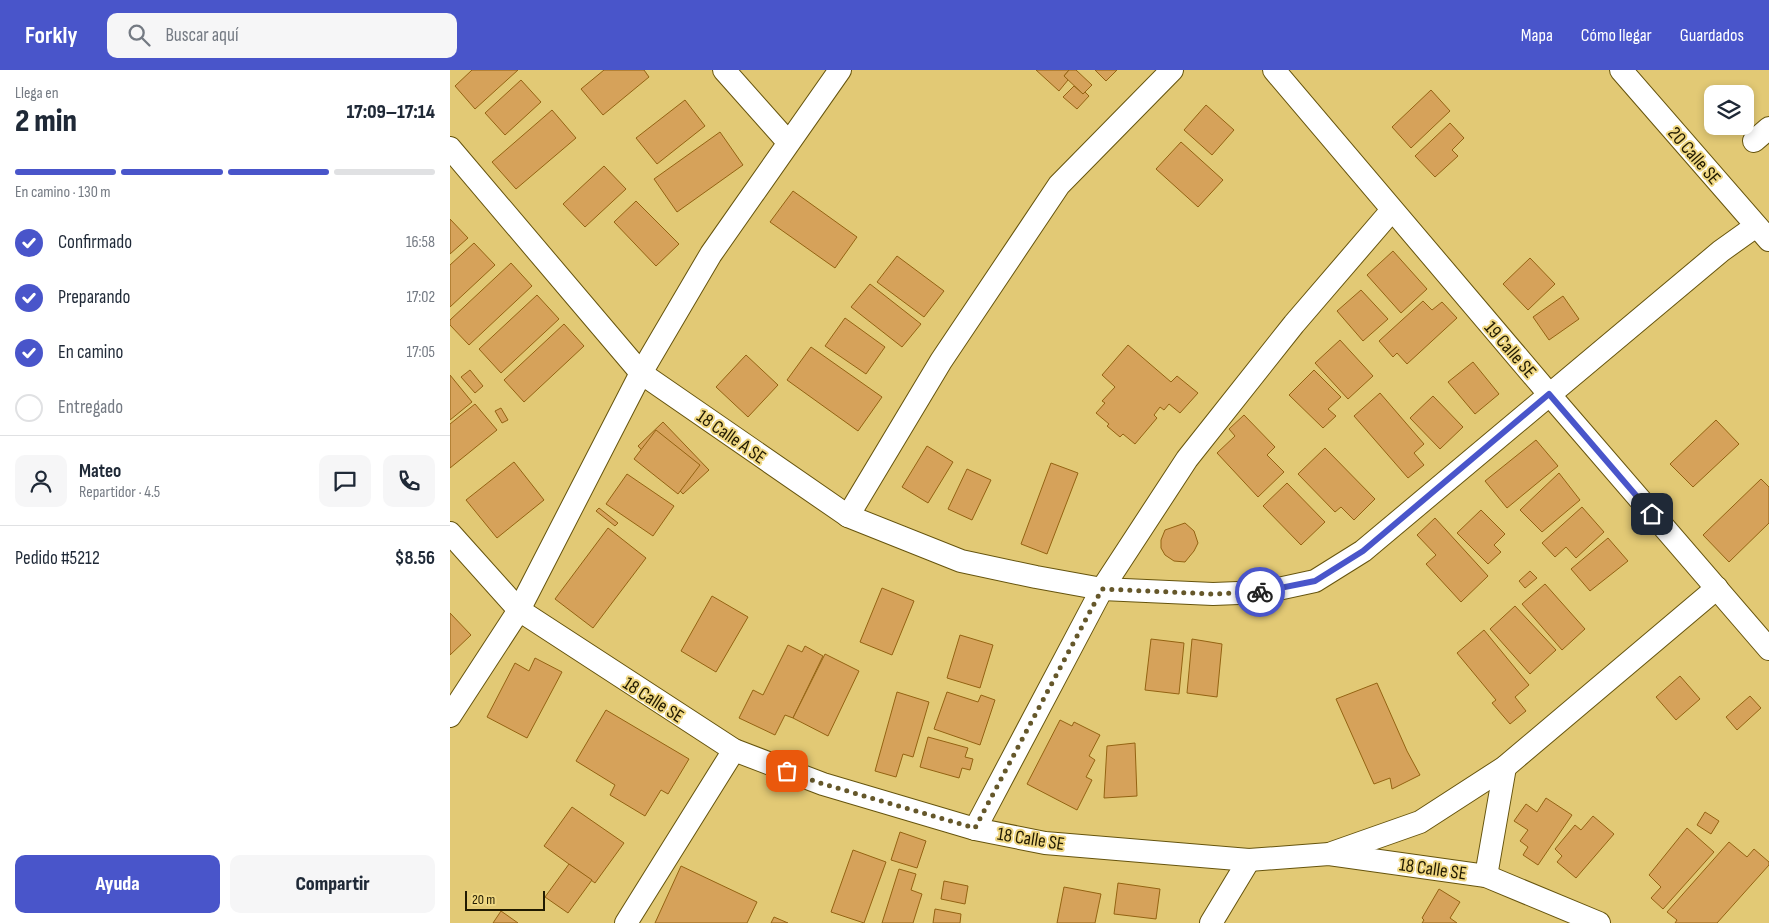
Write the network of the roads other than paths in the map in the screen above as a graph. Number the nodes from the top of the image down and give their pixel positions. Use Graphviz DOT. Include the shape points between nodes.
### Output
graph roads {
  1 [pos="724,70"];
  2 [pos="840,70"];
  3 [pos="1172,70"];
  4 [pos="1274,70"];
  5 [pos="1620,70"];
  6 [pos="788,142"];
  7 [pos="450,148"];
  8 [pos="1392,210"];
  9 [pos="1763,233"];
  10 [pos="641,373"];
  11 [pos="1549,394"];
  12 [pos="848,516"];
  13 [pos="450,532"];
  14 [pos="1717,588"];
  15 [pos="1102,589"];
  16 [pos="519,610"];
  17 [pos="1769,650"];
  18 [pos="450,716"];
  19 [pos="734,750"];
  20 [pos="1505,766"];
  21 [pos="975,828"];
  22 [pos="1329,854"];
  23 [pos="1249,860"];
  24 [pos="1486,876"];
  25 [pos="626,923"];
  26 [pos="1211,923"];
  27 [pos="1599,923"];
  1 -- 6 [label="street"];
  2 -- 6 [label="street"];
  3 -- 12 [label="street" via="1059,185 941,362"];
  4 -- 8 [label="street, 19 Calle SE"];
  5 -- 9 [label="street, 20 Calle SE"];
  6 -- 10 [label="street" via="711,254"];
  7 -- 10 [label="street, 18 Calle A SE"];
  8 -- 11 [label="street, 19 Calle SE"];
  8 -- 15 [label="street" via="1294,324 1187,459"];
  9 -- 11 [label="street, 18 Calle A SE" via="1721,251"];
  10 -- 12 [label="street, 18 Calle A SE"];
  10 -- 16 [label="street"];
  11 -- 14 [label="street, 19 Calle SE"];
  11 -- 15 [label="street, 18 Calle A SE" via="1363,551 1315,581 1264,592 1213,594"];
  12 -- 15 [label="street, 18 Calle A SE" via="961,561"];
  13 -- 16 [label="street, 18 Calle SE"];
  14 -- 17 [label="street, 19 Calle SE"];
  14 -- 20 [label="street"];
  15 -- 21 [label="street"];
  16 -- 18 [label="street"];
  16 -- 19 [label="street, 18 Calle SE"];
  19 -- 21 [label="street, 18 Calle SE" via="823,784"];
  19 -- 25 [label="street"];
  20 -- 22 [label="street" via="1420,822"];
  20 -- 24 [label="street"];
  21 -- 23 [label="street, 18 Calle SE" via="1046,843"];
  22 -- 23 [label="street, 18 Calle SE"];
  22 -- 24 [label="street, 18 Calle SE"];
  23 -- 26 [label="street"];
  24 -- 27 [label="street, 18 Calle SE"];
}
